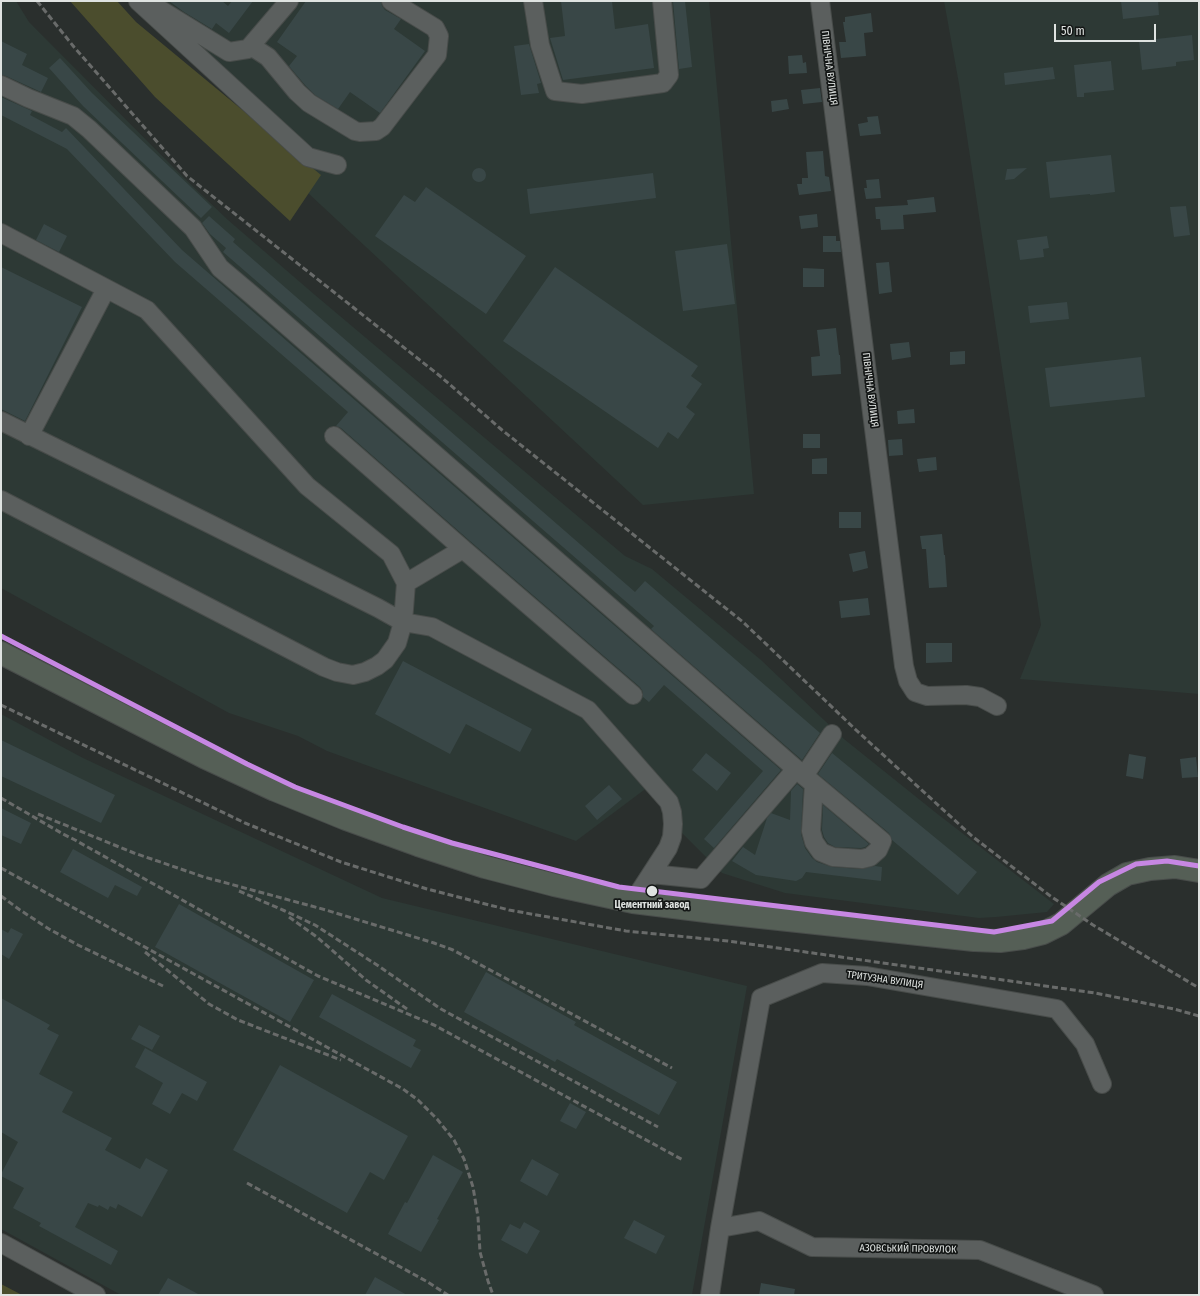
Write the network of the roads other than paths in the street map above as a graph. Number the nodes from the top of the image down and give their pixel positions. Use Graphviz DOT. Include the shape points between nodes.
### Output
graph roads {
  1 [pos="138,1"];
  2 [pos="147,1"];
  3 [pos="289,1"];
  4 [pos="391,1"];
  5 [pos="534,1"];
  6 [pos="662,1"];
  7 [pos="820,1"];
  8 [pos="251,46"];
  9 [pos="1,85"];
  10 [pos="337,165"];
  11 [pos="1,233"];
  12 [pos="106,289"];
  13 [pos="1,421"];
  14 [pos="29,436"];
  15 [pos="334,436"];
  16 [pos="1,500"];
  17 [pos="464,549"];
  18 [pos="406,583"];
  19 [pos="403,622"];
  20 [pos="1,653"];
  21 [pos="633,696"];
  22 [pos="997,706"];
  23 [pos="832,734"];
  24 [pos="804,776"];
  25 [pos="1199,871"];
  26 [pos="651,874"];
  27 [pos="633,902"];
  28 [pos="1102,1084"];
  29 [pos="720,1228"];
  30 [pos="1,1243"];
  31 [pos="96,1295"];
  32 [pos="710,1295"];
  33 [pos="1094,1295"];
  1 -- 10 [label="street" via="308,157"];
  2 -- 8 [label="street" via="229,52 248,49"];
  3 -- 8 [label="street"];
  4 -- 8 [label="street" via="435,28 440,36 437,55 382,127 376,131 355,131 310,102 297,92 268,57"];
  5 -- 6 [label="street" via="540,45 555,91 582,94 663,83 669,75"];
  7 -- 22 [label="street, ПІВНІЧНА ВУЛИЦЯ" via="904,666 908,681 916,692 927,696 980,697"];
  9 -- 24 [label="street" via="73,116 89,128 193,228 220,268"];
  11 -- 12 [label="street"];
  12 -- 14 [label="street"];
  12 -- 18 [label="street" via="147,310 306,486 390,554"];
  13 -- 14 [label="street"];
  14 -- 19 [label="street"];
  15 -- 17 [label="street"];
  16 -- 19 [label="street" via="324,668 337,672 353,675 365,672 385,660 396,643"];
  17 -- 18 [label="street"];
  17 -- 21 [label="street"];
  18 -- 19 [label="street"];
  19 -- 26 [label="street" via="432,627 588,710 669,802 672,812 672,836 668,848"];
  20 -- 27 [label="main road" via="204,757 346,819 485,867"];
  23 -- 24 [label="street"];
  24 -- 24 [label="street" via="882,841 878,850 870,857 862,859 833,857 821,852 810,831"];
  24 -- 26 [label="street" via="701,879"];
  25 -- 27 [label="main road" via="1175,867 1127,874 1108,885 1055,927 1023,938 1000,940 974,940"];
  26 -- 27 [label="street"];
  28 -- 29 [label="street, ТРИТУЗНА ВУЛИЦЯ" via="1085,1044 1056,1009 867,976 822,973 761,998"];
  29 -- 32 [label="street, ТРИТУЗНА ВУЛИЦЯ"];
  29 -- 33 [label="street, АЗОВСЬКИЙ ПРОВУЛОК" via="759,1221 812,1247 980,1250"];
  30 -- 31 [label="street"];
}
